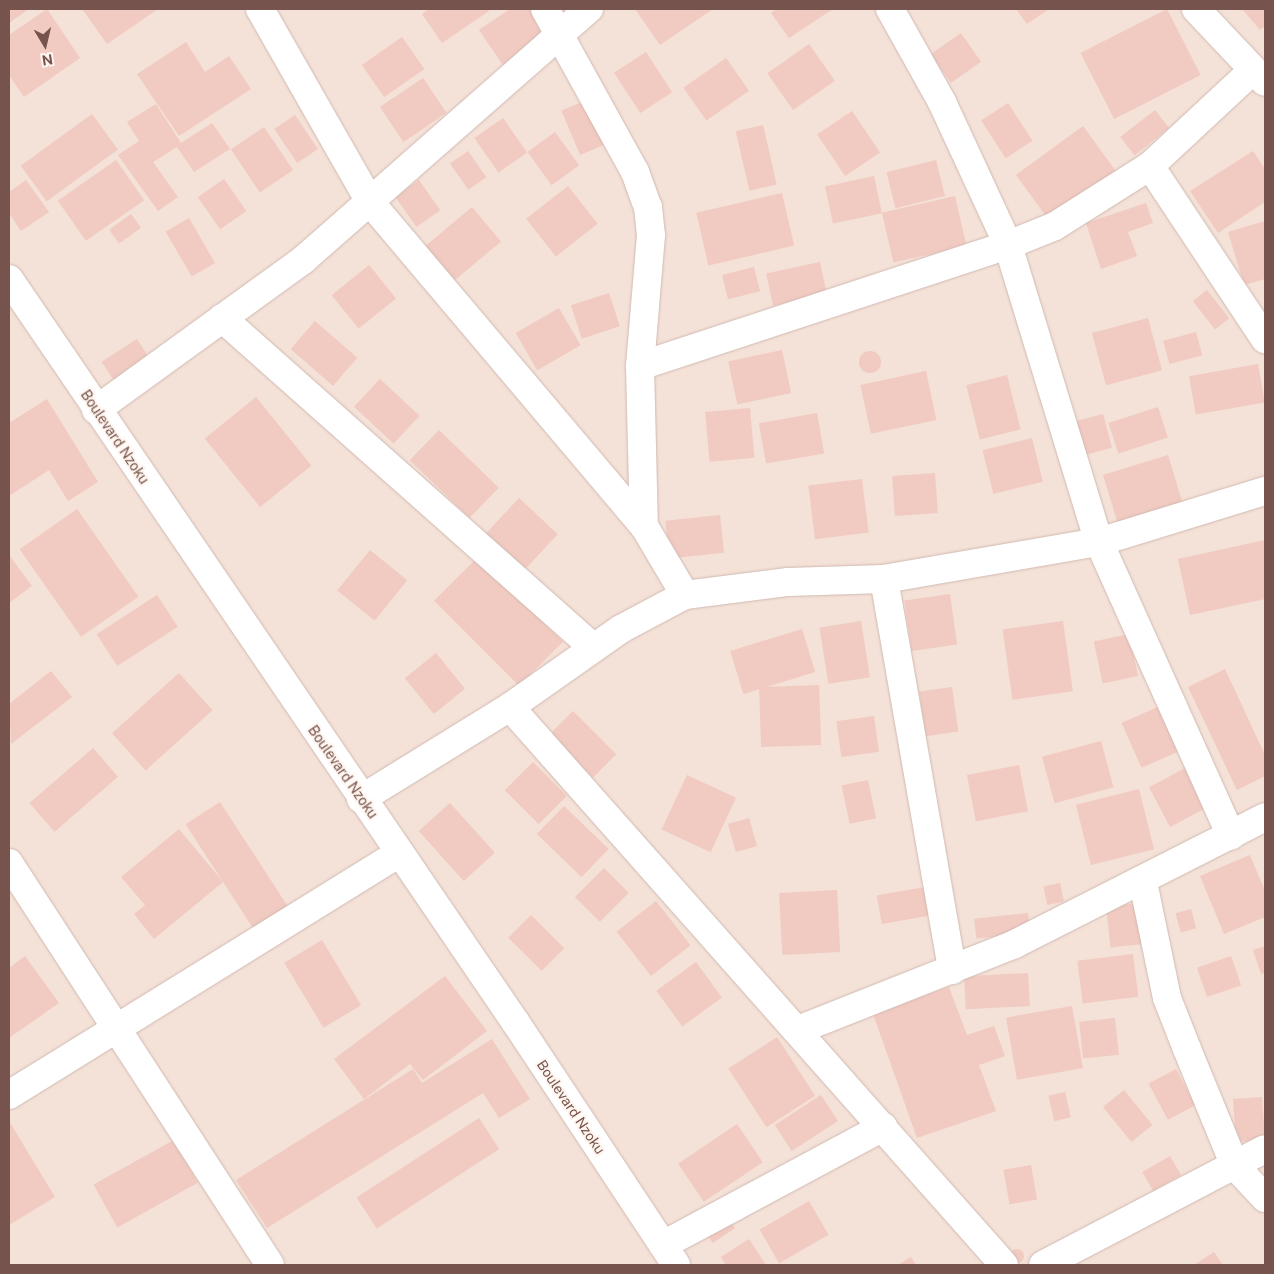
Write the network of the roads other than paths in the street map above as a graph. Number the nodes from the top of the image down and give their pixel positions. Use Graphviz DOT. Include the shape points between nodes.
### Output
graph roads {
  1 [pos="260,9"];
  2 [pos="545,9"];
  3 [pos="589,9"];
  4 [pos="890,9"];
  5 [pos="1196,9"];
  6 [pos="561,34"];
  7 [pos="1259,76"];
  8 [pos="1150,166"];
  9 [pos="370,202"];
  10 [pos="1008,245"];
  11 [pos="9,279"];
  12 [pos="222,318"];
  13 [pos="1265,339"];
  14 [pos="640,366"];
  15 [pos="96,410"];
  16 [pos="1265,491"];
  17 [pos="644,526"];
  18 [pos="1099,542"];
  19 [pos="884,579"];
  20 [pos="685,595"];
  21 [pos="594,647"];
  22 [pos="510,707"];
  23 [pos="361,800"];
  24 [pos="1265,817"];
  25 [pos="1231,836"];
  26 [pos="400,853"];
  27 [pos="9,863"];
  28 [pos="1143,882"];
  29 [pos="952,970"];
  30 [pos="117,1030"];
  31 [pos="798,1030"];
  32 [pos="9,1094"];
  33 [pos="883,1127"];
  34 [pos="1265,1149"];
  35 [pos="1236,1166"];
  36 [pos="1265,1198"];
  37 [pos="670,1255"];
  38 [pos="270,1265"];
  39 [pos="1004,1265"];
  40 [pos="1043,1265"];
  1 -- 9 [label="street"];
  2 -- 6 [label="street"];
  3 -- 6 [label="street"];
  4 -- 10 [label="street" via="942,102"];
  5 -- 7 [label="street"];
  6 -- 9 [label="street"];
  6 -- 14 [label="street" via="635,172 648,207 651,235"];
  7 -- 8 [label="street"];
  8 -- 10 [label="street" via="1055,226"];
  8 -- 13 [label="street"];
  9 -- 12 [label="street" via="303,260"];
  9 -- 17 [label="street" via="483,340"];
  10 -- 14 [label="street"];
  10 -- 18 [label="street"];
  11 -- 15 [label="street, Boulevard Nzoku"];
  12 -- 15 [label="street"];
  12 -- 21 [label="street"];
  14 -- 17 [label="street"];
  15 -- 23 [label="street, Boulevard Nzoku"];
  16 -- 18 [label="street"];
  17 -- 20 [label="street"];
  18 -- 19 [label="street"];
  18 -- 25 [label="street"];
  19 -- 20 [label="street" via="788,582"];
  19 -- 29 [label="street"];
  20 -- 21 [label="street"];
  21 -- 22 [label="street"];
  22 -- 23 [label="street"];
  22 -- 31 [label="street"];
  23 -- 26 [label="street, Boulevard Nzoku"];
  24 -- 25 [label="street"];
  25 -- 28 [label="street"];
  26 -- 30 [label="street"];
  26 -- 37 [label="street, Boulevard Nzoku"];
  27 -- 30 [label="street"];
  28 -- 29 [label="street" via="1015,944"];
  28 -- 35 [label="street" via="1167,998"];
  29 -- 31 [label="street"];
  30 -- 32 [label="street"];
  30 -- 38 [label="street"];
  31 -- 33 [label="street"];
  33 -- 37 [label="street"];
  33 -- 39 [label="street"];
  34 -- 35 [label="street"];
  35 -- 36 [label="street"];
  35 -- 40 [label="street"];
}
